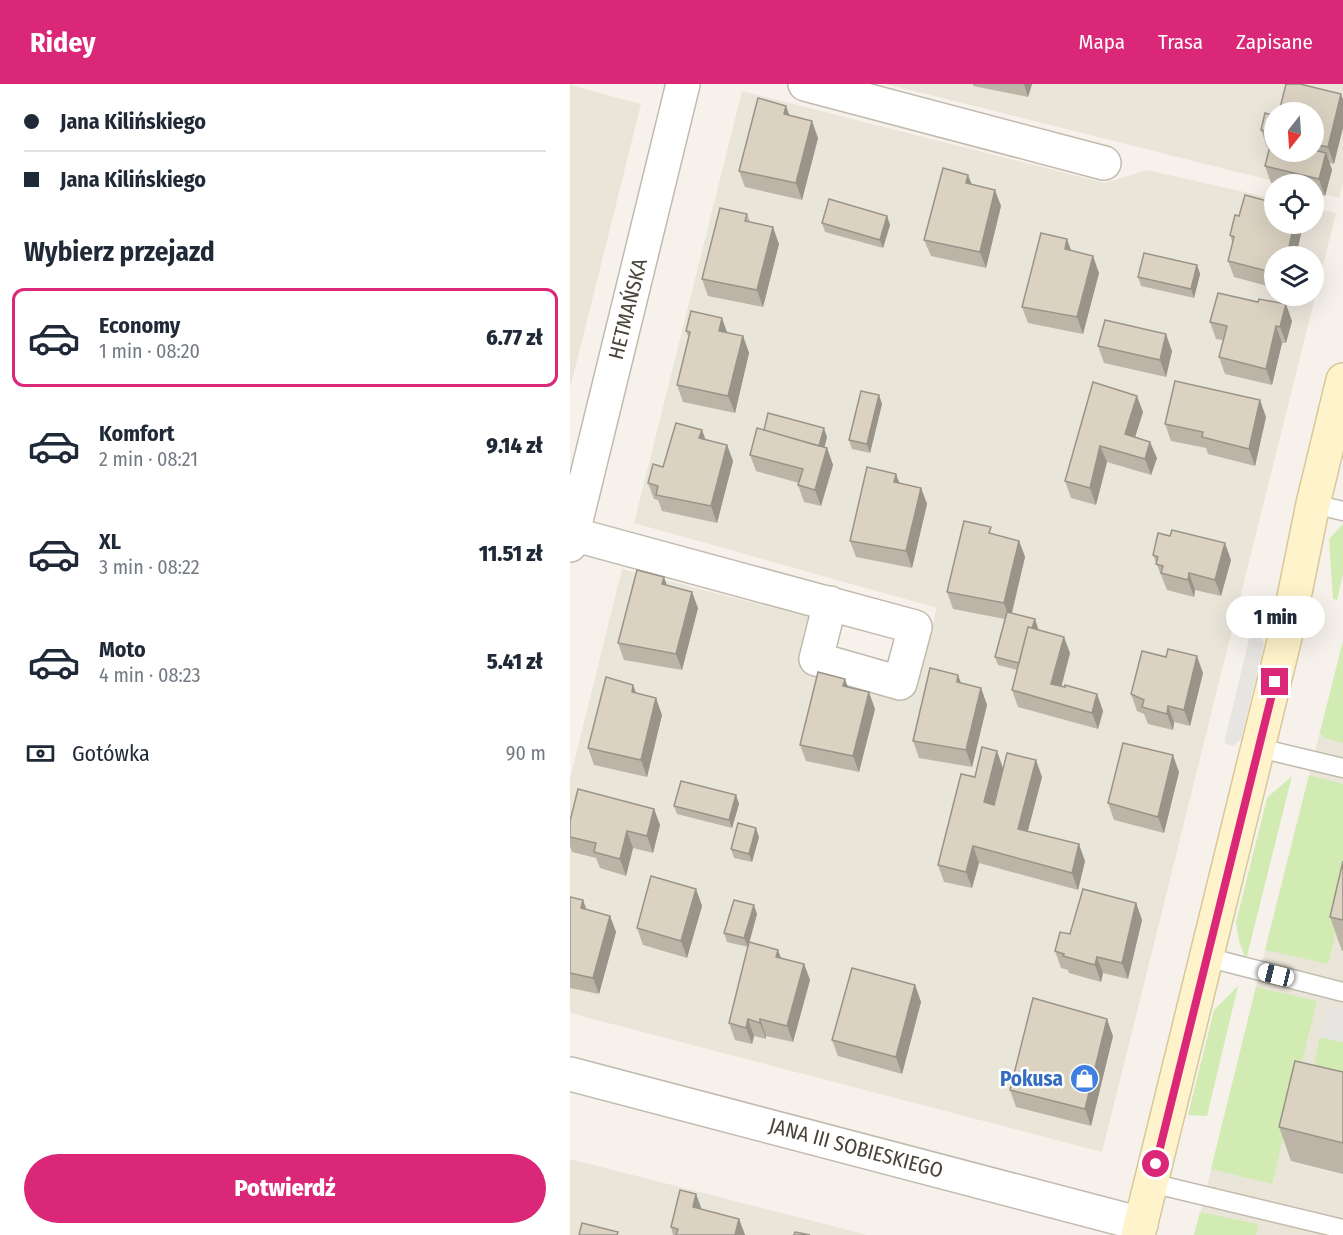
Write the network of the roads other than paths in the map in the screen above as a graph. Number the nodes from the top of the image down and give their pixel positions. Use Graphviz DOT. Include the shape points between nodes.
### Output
graph roads {
  1 [pos="683,84"];
  2 [pos="805,84"];
  3 [pos="1104,163"];
  4 [pos="1343,380"];
  5 [pos="1328,507"];
  6 [pos="571,540"];
  7 [pos="830,603"];
  8 [pos="1259,748"];
  9 [pos="1343,768"];
  10 [pos="1206,957"];
  11 [pos="1343,992"];
  12 [pos="570,1074"];
  13 [pos="1151,1183"];
  14 [pos="1140,1229"];
  15 [pos="1343,1229"];
  1 -- 6 [label="street, HETMAŃSKA"];
  2 -- 3 [label="street"];
  4 -- 5 [label="street"];
  5 -- 8 [label="street" via="1290,617"];
  6 -- 7 [label="street, HETMAŃSKA"];
  8 -- 9 [label="lane"];
  8 -- 10 [label="street"];
  10 -- 11 [label="lane"];
  10 -- 13 [label="street"];
  12 -- 14 [label="street, JANA III SOBIESKIEGO"];
  13 -- 14 [label="street"];
  13 -- 15 [label="lane"];
}
